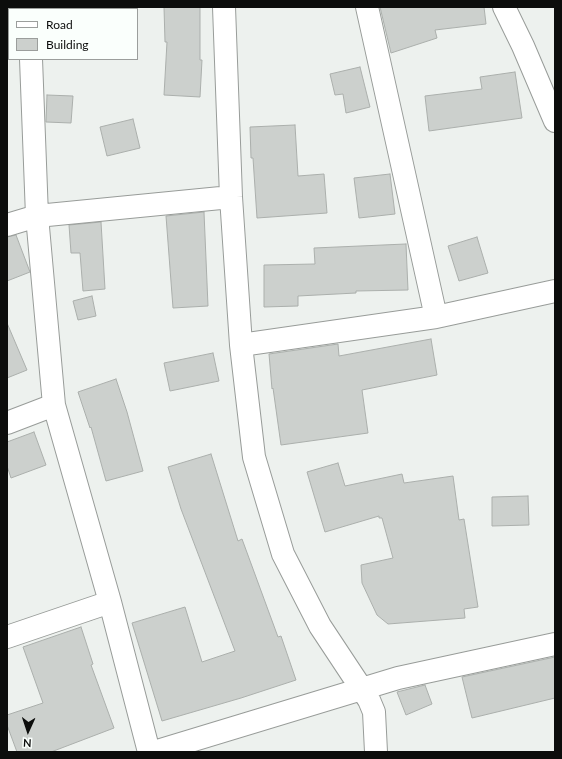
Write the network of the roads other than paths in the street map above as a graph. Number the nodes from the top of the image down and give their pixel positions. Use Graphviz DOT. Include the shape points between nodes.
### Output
graph roads {
  1 [pos="224,7"];
  2 [pos="367,7"];
  3 [pos="504,7"];
  4 [pos="31,60"];
  5 [pos="555,121"];
  6 [pos="231,197"];
  7 [pos="38,216"];
  8 [pos="7,225"];
  9 [pos="555,291"];
  10 [pos="436,317"];
  11 [pos="241,345"];
  12 [pos="54,405"];
  13 [pos="7,423"];
  14 [pos="110,602"];
  15 [pos="7,637"];
  16 [pos="555,644"];
  17 [pos="361,690"];
  18 [pos="148,752"];
  19 [pos="154,752"];
  20 [pos="376,752"];
  1 -- 6 [label="street"];
  2 -- 10 [label="street"];
  3 -- 5 [label="street"];
  4 -- 7 [label="street"];
  6 -- 7 [label="street"];
  6 -- 11 [label="street"];
  7 -- 8 [label="street"];
  7 -- 12 [label="street"];
  9 -- 10 [label="street"];
  10 -- 11 [label="street"];
  11 -- 17 [label="street" via="254,457 283,554 320,626"];
  12 -- 13 [label="street"];
  12 -- 14 [label="street"];
  14 -- 15 [label="street"];
  14 -- 18 [label="street"];
  16 -- 17 [label="street" via="398,678"];
  17 -- 19 [label="street"];
  17 -- 20 [label="street" via="374,712"];
}
